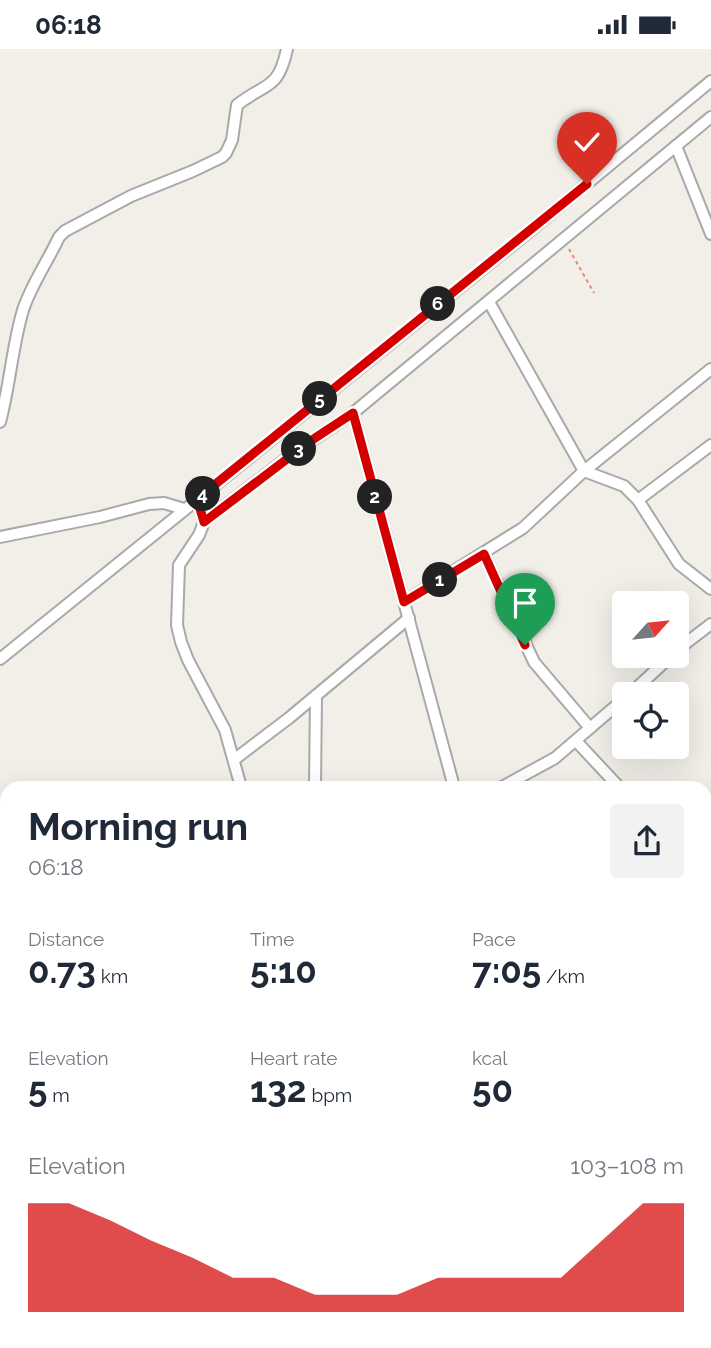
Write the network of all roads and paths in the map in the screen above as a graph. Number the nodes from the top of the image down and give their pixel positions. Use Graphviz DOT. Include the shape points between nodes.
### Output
graph roads {
  1 [pos="287,49"];
  2 [pos="711,81"];
  3 [pos="711,117"];
  4 [pos="676,146"];
  5 [pos="711,234"];
  6 [pos="563,239"];
  7 [pos="594,293"];
  8 [pos="489,302"];
  9 [pos="711,369"];
  10 [pos="353,413"];
  11 [pos="0,422"];
  12 [pos="711,445"];
  13 [pos="584,471"];
  14 [pos="197,499"];
  15 [pos="638,500"];
  16 [pos="184,509"];
  17 [pos="204,522"];
  18 [pos="0,537"];
  19 [pos="484,554"];
  20 [pos="711,589"];
  21 [pos="404,602"];
  22 [pos="409,618"];
  23 [pos="711,624"];
  24 [pos="690,640"];
  25 [pos="0,659"];
  26 [pos="657,669"];
  27 [pos="643,682"];
  28 [pos="316,696"];
  29 [pos="612,709"];
  30 [pos="590,728"];
  31 [pos="576,741"];
  32 [pos="235,759"];
  33 [pos="240,781"];
  34 [pos="315,781"];
  35 [pos="452,781"];
  36 [pos="514,781"];
  37 [pos="613,781"];
  1 -- 11 [label="street" via="276,79 237,105 225,155 131,196 59,237 24,307"];
  2 -- 14 [label="street"];
  3 -- 4 [label="street"];
  4 -- 5 [label="street"];
  4 -- 6 [label="street"];
  6 -- 7 [label="path"];
  6 -- 8 [label="street"];
  8 -- 10 [label="street"];
  8 -- 13 [label="street"];
  9 -- 13 [label="street"];
  10 -- 17 [label="street"];
  10 -- 21 [label="street"];
  12 -- 15 [label="street"];
  13 -- 15 [label="street" via="624,486"];
  13 -- 19 [label="street" via="539,515"];
  14 -- 16 [label="street"];
  14 -- 17 [label="street"];
  15 -- 20 [label="street" via="679,563"];
  16 -- 18 [label="street" via="149,504"];
  16 -- 25 [label="street"];
  17 -- 32 [label="street" via="179,565 177,625 188,660 221,719"];
  19 -- 21 [label="street"];
  19 -- 30 [label="street" via="534,661"];
  21 -- 22 [label="street"];
  22 -- 28 [label="street"];
  22 -- 35 [label="street"];
  23 -- 24 [label="street"];
  26 -- 27 [label="street"];
  28 -- 32 [label="street"];
  28 -- 34 [label="street"];
  29 -- 30 [label="street"];
  30 -- 31 [label="street"];
  31 -- 36 [label="street"];
  31 -- 37 [label="street"];
  32 -- 33 [label="street"];
}
